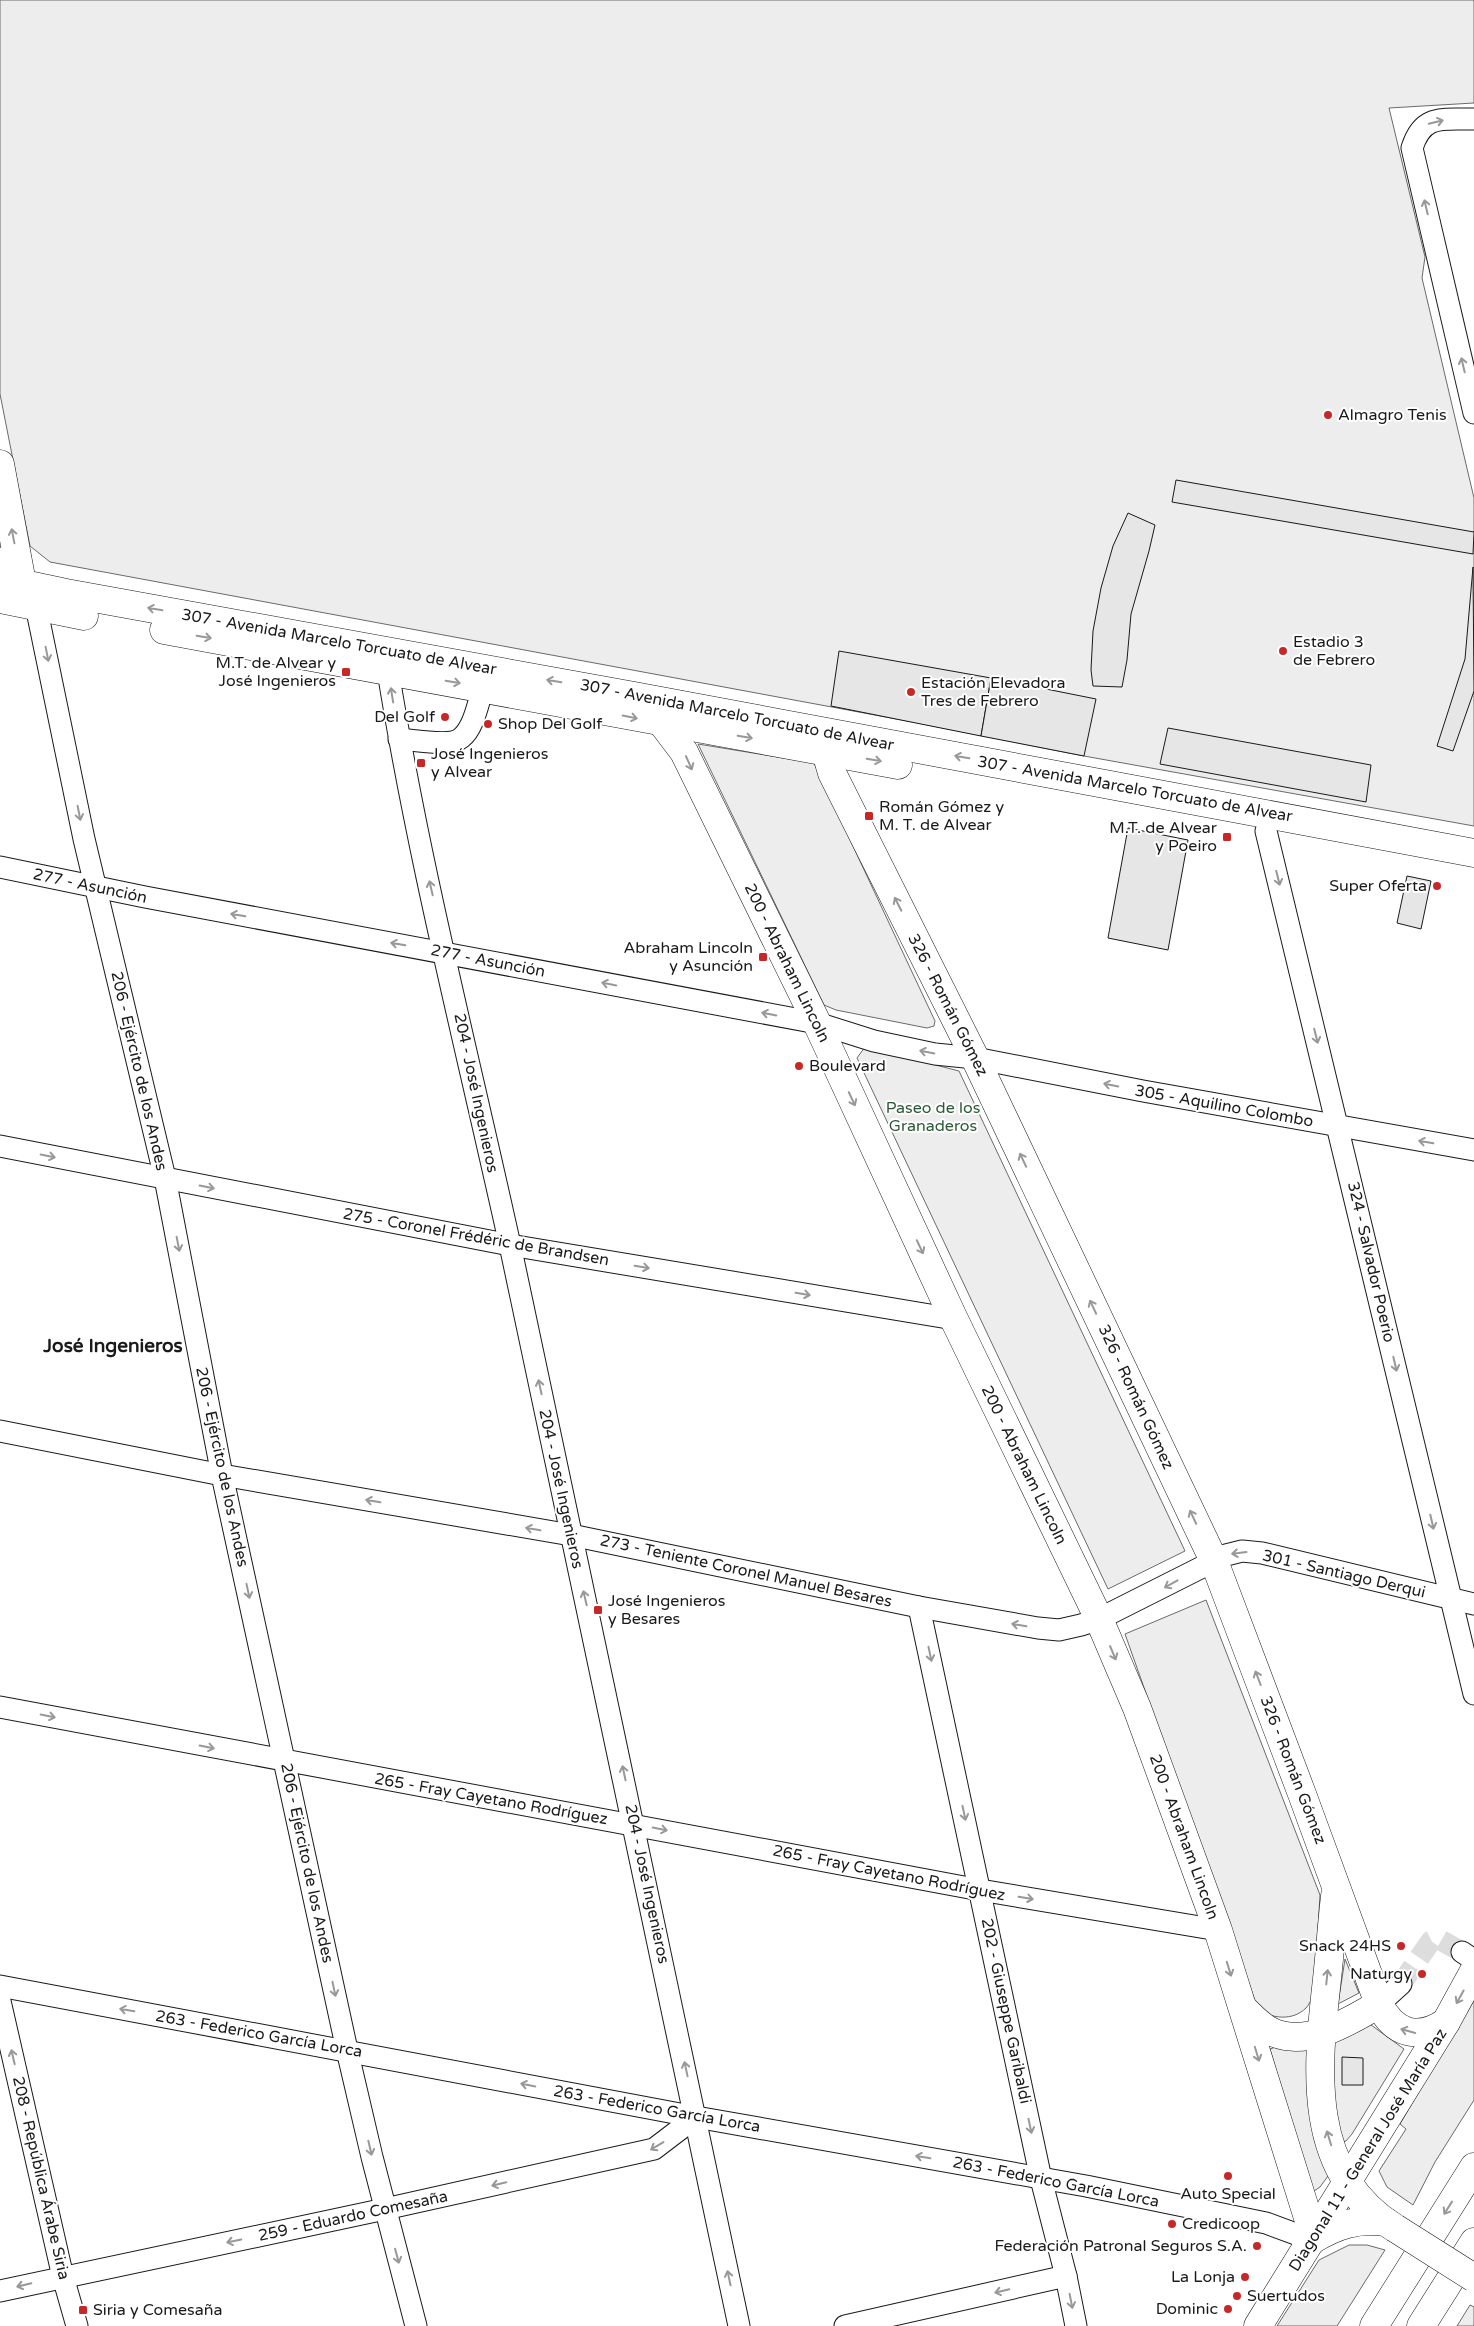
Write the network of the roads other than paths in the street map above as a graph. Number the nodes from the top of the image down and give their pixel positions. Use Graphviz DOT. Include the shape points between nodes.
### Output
graph roads {
  1 [pos="1474,119"];
  2 [pos="1474,413"];
  3 [pos="0,464"];
  4 [pos="0,558"];
  5 [pos="19,590"];
  6 [pos="0,599"];
  7 [pos="390,661"];
  8 [pos="483,688"];
  9 [pos="662,723"];
  10 [pos="399,739"];
  11 [pos="826,742"];
  12 [pos="1266,830"];
  13 [pos="1474,853"];
  14 [pos="0,867"];
  15 [pos="1474,869"];
  16 [pos="96,886"];
  17 [pos="446,953"];
  18 [pos="817,1023"];
  19 [pos="975,1058"];
  20 [pos="1338,1127"];
  21 [pos="0,1146"];
  22 [pos="1474,1150"];
  23 [pos="165,1178"];
  24 [pos="510,1245"];
  25 [pos="954,1319"];
  26 [pos="0,1431"];
  27 [pos="222,1475"];
  28 [pos="571,1535"];
  29 [pos="1214,1561"];
  30 [pos="1450,1599"];
  31 [pos="1474,1604"];
  32 [pos="920,1607"];
  33 [pos="1099,1619"];
  34 [pos="1474,1694"];
  35 [pos="0,1706"];
  36 [pos="286,1762"];
  37 [pos="635,1825"];
  38 [pos="1336,1888"];
  39 [pos="980,1890"];
  40 [pos="1218,1930"];
  41 [pos="1470,1961"];
  42 [pos="1401,1984"];
  43 [pos="0,1986"];
  44 [pos="0,2001"];
  45 [pos="1378,2004"];
  46 [pos="1243,2008"];
  47 [pos="1446,2022"];
  48 [pos="1321,2033"];
  49 [pos="347,2050"];
  50 [pos="696,2117"];
  51 [pos="1474,2167"];
  52 [pos="1041,2179"];
  53 [pos="1348,2182"];
  54 [pos="385,2209"];
  55 [pos="1390,2225"];
  56 [pos="1313,2239"];
  57 [pos="1474,2242"];
  58 [pos="1066,2276"];
  59 [pos="62,2277"];
  60 [pos="1474,2278"];
  61 [pos="0,2291"];
  62 [pos="77,2326"];
  63 [pos="416,2326"];
  64 [pos="739,2326"];
  65 [pos="845,2326"];
  66 [pos="1076,2326"];
  67 [pos="1258,2326"];
  68 [pos="1374,2326"];
  69 [pos="1421,2326"];
  2 -- 1 [label="street, one-way" via="1412,148 1417,133 1425,125 1436,120"];
  5 -- 3 [label="main road, one-way"];
  4 -- 5 [label="street"];
  5 -- 6 [label="main road, 307 - Avenida Marcelo Torcuato de Alvear"];
  5 -- 7 [label="main road, 307 - Avenida Marcelo Torcuato de Alvear"];
  5 -- 16 [label="street, 206 - Ejército de los Andes, one-way"];
  7 -- 8 [label="main road, 307 - Avenida Marcelo Torcuato de Alvear, one-way"];
  10 -- 7 [label="street, 204 - José Ingenieros, one-way"];
  11 -- 7 [label="main road, 307 - Avenida Marcelo Torcuato de Alvear, one-way"];
  8 -- 9 [label="main road, 307 - Avenida Marcelo Torcuato de Alvear, one-way"];
  8 -- 10 [label="street" via="468,731 461,739 451,743"];
  9 -- 11 [label="main road, 307 - Avenida Marcelo Torcuato de Alvear, one-way"];
  9 -- 18 [label="main road, 200 - Abraham Lincoln, one-way" via="684,752"];
  17 -- 10 [label="street, 204 - José Ingenieros, one-way"];
  11 -- 12 [label="main road, 307 - Avenida Marcelo Torcuato de Alvear, one-way"];
  13 -- 11 [label="main road, 307 - Avenida Marcelo Torcuato de Alvear, one-way"];
  19 -- 11 [label="main road, 326 - Román Gómez, one-way" via="832,773"];
  12 -- 15 [label="main road, 307 - Avenida Marcelo Torcuato de Alvear"];
  12 -- 20 [label="street, 324 - Salvador Poerio, one-way"];
  14 -- 16 [label="street, 277 - Asunción"];
  17 -- 16 [label="street, 277 - Asunción, one-way"];
  16 -- 23 [label="street, 206 - Ejército de los Andes"];
  18 -- 17 [label="street, 277 - Asunción, one-way"];
  17 -- 24 [label="street, 204 - José Ingenieros"];
  19 -- 18 [label="street, 277 - Asunción, one-way" via="935,1054 874,1041"];
  18 -- 25 [label="main road, 200 - Abraham Lincoln, one-way"];
  20 -- 19 [label="street, 305 - Aquilino Colombo, one-way"];
  29 -- 19 [label="main road, 326 - Román Gómez, one-way"];
  22 -- 20 [label="street, 305 - Aquilino Colombo, one-way"];
  20 -- 30 [label="street, 324 - Salvador Poerio, one-way"];
  21 -- 23 [label="street, 275 - Coronel Frédéric de Brandsen, one-way"];
  23 -- 24 [label="street, 275 - Coronel Frédéric de Brandsen, one-way"];
  23 -- 27 [label="street, 206 - Ejército de los Andes, one-way"];
  24 -- 25 [label="street, 275 - Coronel Frédéric de Brandsen, one-way"];
  28 -- 24 [label="street, 204 - José Ingenieros, one-way"];
  25 -- 33 [label="main road, 200 - Abraham Lincoln"];
  26 -- 27 [label="street, 273 - Teniente Coronel Manuel Besares"];
  28 -- 27 [label="street, 273 - Teniente Coronel Manuel Besares, one-way"];
  27 -- 36 [label="street, 206 - Ejército de los Andes, one-way"];
  28 -- 32 [label="street, 273 - Teniente Coronel Manuel Besares"];
  37 -- 28 [label="street, 204 - José Ingenieros, one-way"];
  30 -- 29 [label="street, 301 - Santiago Derqui, one-way" via="1262,1554 1242,1551"];
  29 -- 33 [label="street, 273 - Teniente Coronel Manuel Besares, one-way"];
  38 -- 29 [label="main road, 326 - Román Gómez, one-way"];
  30 -- 31 [label="street, 301 - Santiago Derqui"];
  30 -- 34 [label="street, 324 - Salvador Poerio"];
  33 -- 32 [label="street, 273 - Teniente Coronel Manuel Besares, one-way" via="1059,1630"];
  32 -- 39 [label="street, 202 - Giuseppe Garibaldi, one-way"];
  33 -- 40 [label="main road, 200 - Abraham Lincoln, one-way" via="1140,1717"];
  35 -- 36 [label="street, 265 - Fray Cayetano Rodríguez, one-way"];
  36 -- 37 [label="street, 265 - Fray Cayetano Rodríguez"];
  36 -- 49 [label="street, 206 - Ejército de los Andes, one-way"];
  37 -- 39 [label="street, 265 - Fray Cayetano Rodríguez, one-way"];
  50 -- 37 [label="street, 204 - José Ingenieros, one-way"];
  38 -- 45 [label="main road, 326 - Román Gómez"];
  48 -- 38 [label="main road, one-way"];
  39 -- 40 [label="street, 265 - Fray Cayetano Rodríguez, one-way"];
  39 -- 52 [label="street, 202 - Giuseppe Garibaldi, one-way"];
  40 -- 46 [label="main road, 200 - Abraham Lincoln, one-way"];
  41 -- 47 [label="main road, Diagonal 11 - General José María Paz, one-way"];
  42 -- 45 [label="street"];
  49 -- 43 [label="street, 263 - Federico García Lorca, one-way"];
  59 -- 44 [label="street, 208 - República Árabe Siria, one-way"];
  47 -- 45 [label="main road, 326 - Román Gómez, one-way" via="1423,2033 1408,2032 1391,2023"];
  45 -- 48 [label="main road"];
  46 -- 48 [label="main road" via="1268,2030 1284,2036"];
  46 -- 56 [label="main road, 200 - Abraham Lincoln, one-way"];
  47 -- 53 [label="main road, Diagonal 11 - General José María Paz"];
  53 -- 48 [label="main road, one-way" via="1331,2146 1320,2099"];
  50 -- 49 [label="street, 263 - Federico García Lorca, one-way"];
  49 -- 54 [label="street, 206 - Ejército de los Andes, one-way"];
  52 -- 50 [label="street, 263 - Federico García Lorca, one-way"];
  50 -- 54 [label="street, 259 - Eduardo Comesaña, one-way" via="654,2149"];
  64 -- 50 [label="street, 204 - José Ingenieros, one-way"];
  51 -- 68 [label="main road, one-way"];
  52 -- 56 [label="street, 263 - Federico García Lorca" via="1266,2223"];
  52 -- 58 [label="street, 202 - Giuseppe Garibaldi"];
  53 -- 55 [label="main road"];
  53 -- 56 [label="main road, Diagonal 11 - General José María Paz"];
  54 -- 59 [label="street, 259 - Eduardo Comesaña, one-way"];
  54 -- 63 [label="street, 206 - Ejército de los Andes, one-way"];
  55 -- 56 [label="main road" via="1363,2221 1326,2231"];
  55 -- 60 [label="main road, bridge"];
  56 -- 67 [label="main road, Diagonal 11 - General José María Paz"];
  57 -- 69 [label="main road"];
  58 -- 65 [label="street, one-way"];
  58 -- 66 [label="street, 202 - Giuseppe Garibaldi, one-way"];
  59 -- 61 [label="street, 259 - Eduardo Comesaña, one-way"];
  59 -- 62 [label="street, 208 - República Árabe Siria"];
}
